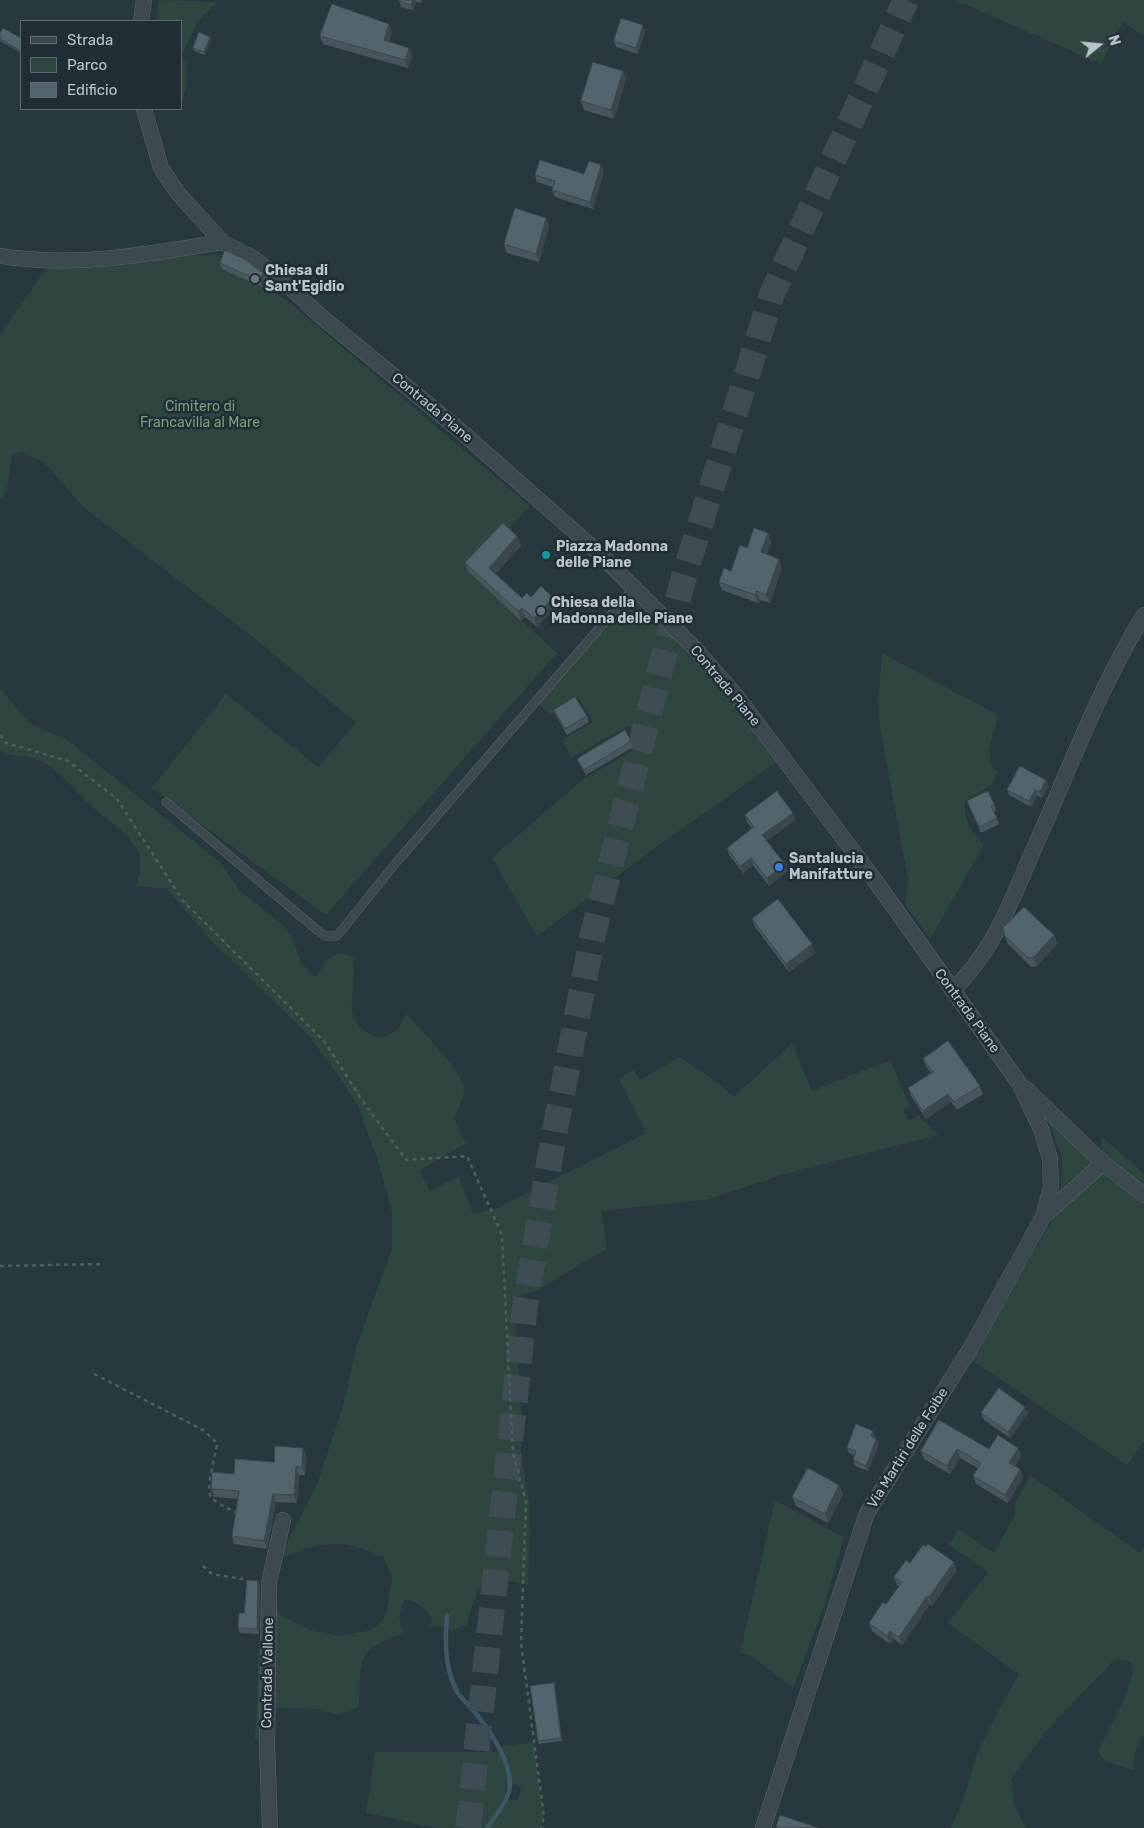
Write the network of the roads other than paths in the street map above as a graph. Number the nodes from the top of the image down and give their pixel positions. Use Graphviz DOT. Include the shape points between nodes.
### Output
graph roads {
  1 [pos="144,0"];
  2 [pos="141,20"];
  3 [pos="144,110"];
  4 [pos="222,242"];
  5 [pos="0,256"];
  6 [pos="634,588"];
  7 [pos="1144,615"];
  8 [pos="166,802"];
  9 [pos="952,990"];
  10 [pos="1019,1083"];
  11 [pos="1103,1163"];
  12 [pos="1144,1194"];
  13 [pos="1043,1217"];
  14 [pos="283,1520"];
  15 [pos="270,1828"];
  16 [pos="763,1828"];
  1 -- 2 [label="street"];
  3 -- 4 [label="street, Contrada Piane" via="161,168 177,192"];
  4 -- 5 [label="street" via="92,260 28,260"];
  4 -- 6 [label="street, Contrada Piane" via="254,258 287,284 318,314 534,494"];
  6 -- 8 [label="lane" via="394,864 336,936 325,936 317,930"];
  6 -- 9 [label="street, Contrada Piane" via="698,652 738,698 874,879"];
  7 -- 9 [label="street" via="1095,709 1002,920 975,967"];
  9 -- 10 [label="street, Contrada Piane"];
  10 -- 11 [label="street"];
  10 -- 13 [label="street, Via Martiri delle Foibe" via="1041,1128 1050,1159 1051,1187"];
  11 -- 12 [label="street"];
  11 -- 13 [label="street"];
  13 -- 16 [label="street, Via Martiri delle Foibe" via="970,1349 867,1513"];
  14 -- 15 [label="street, Contrada Vallone" via="270,1583 267,1746"];
}
